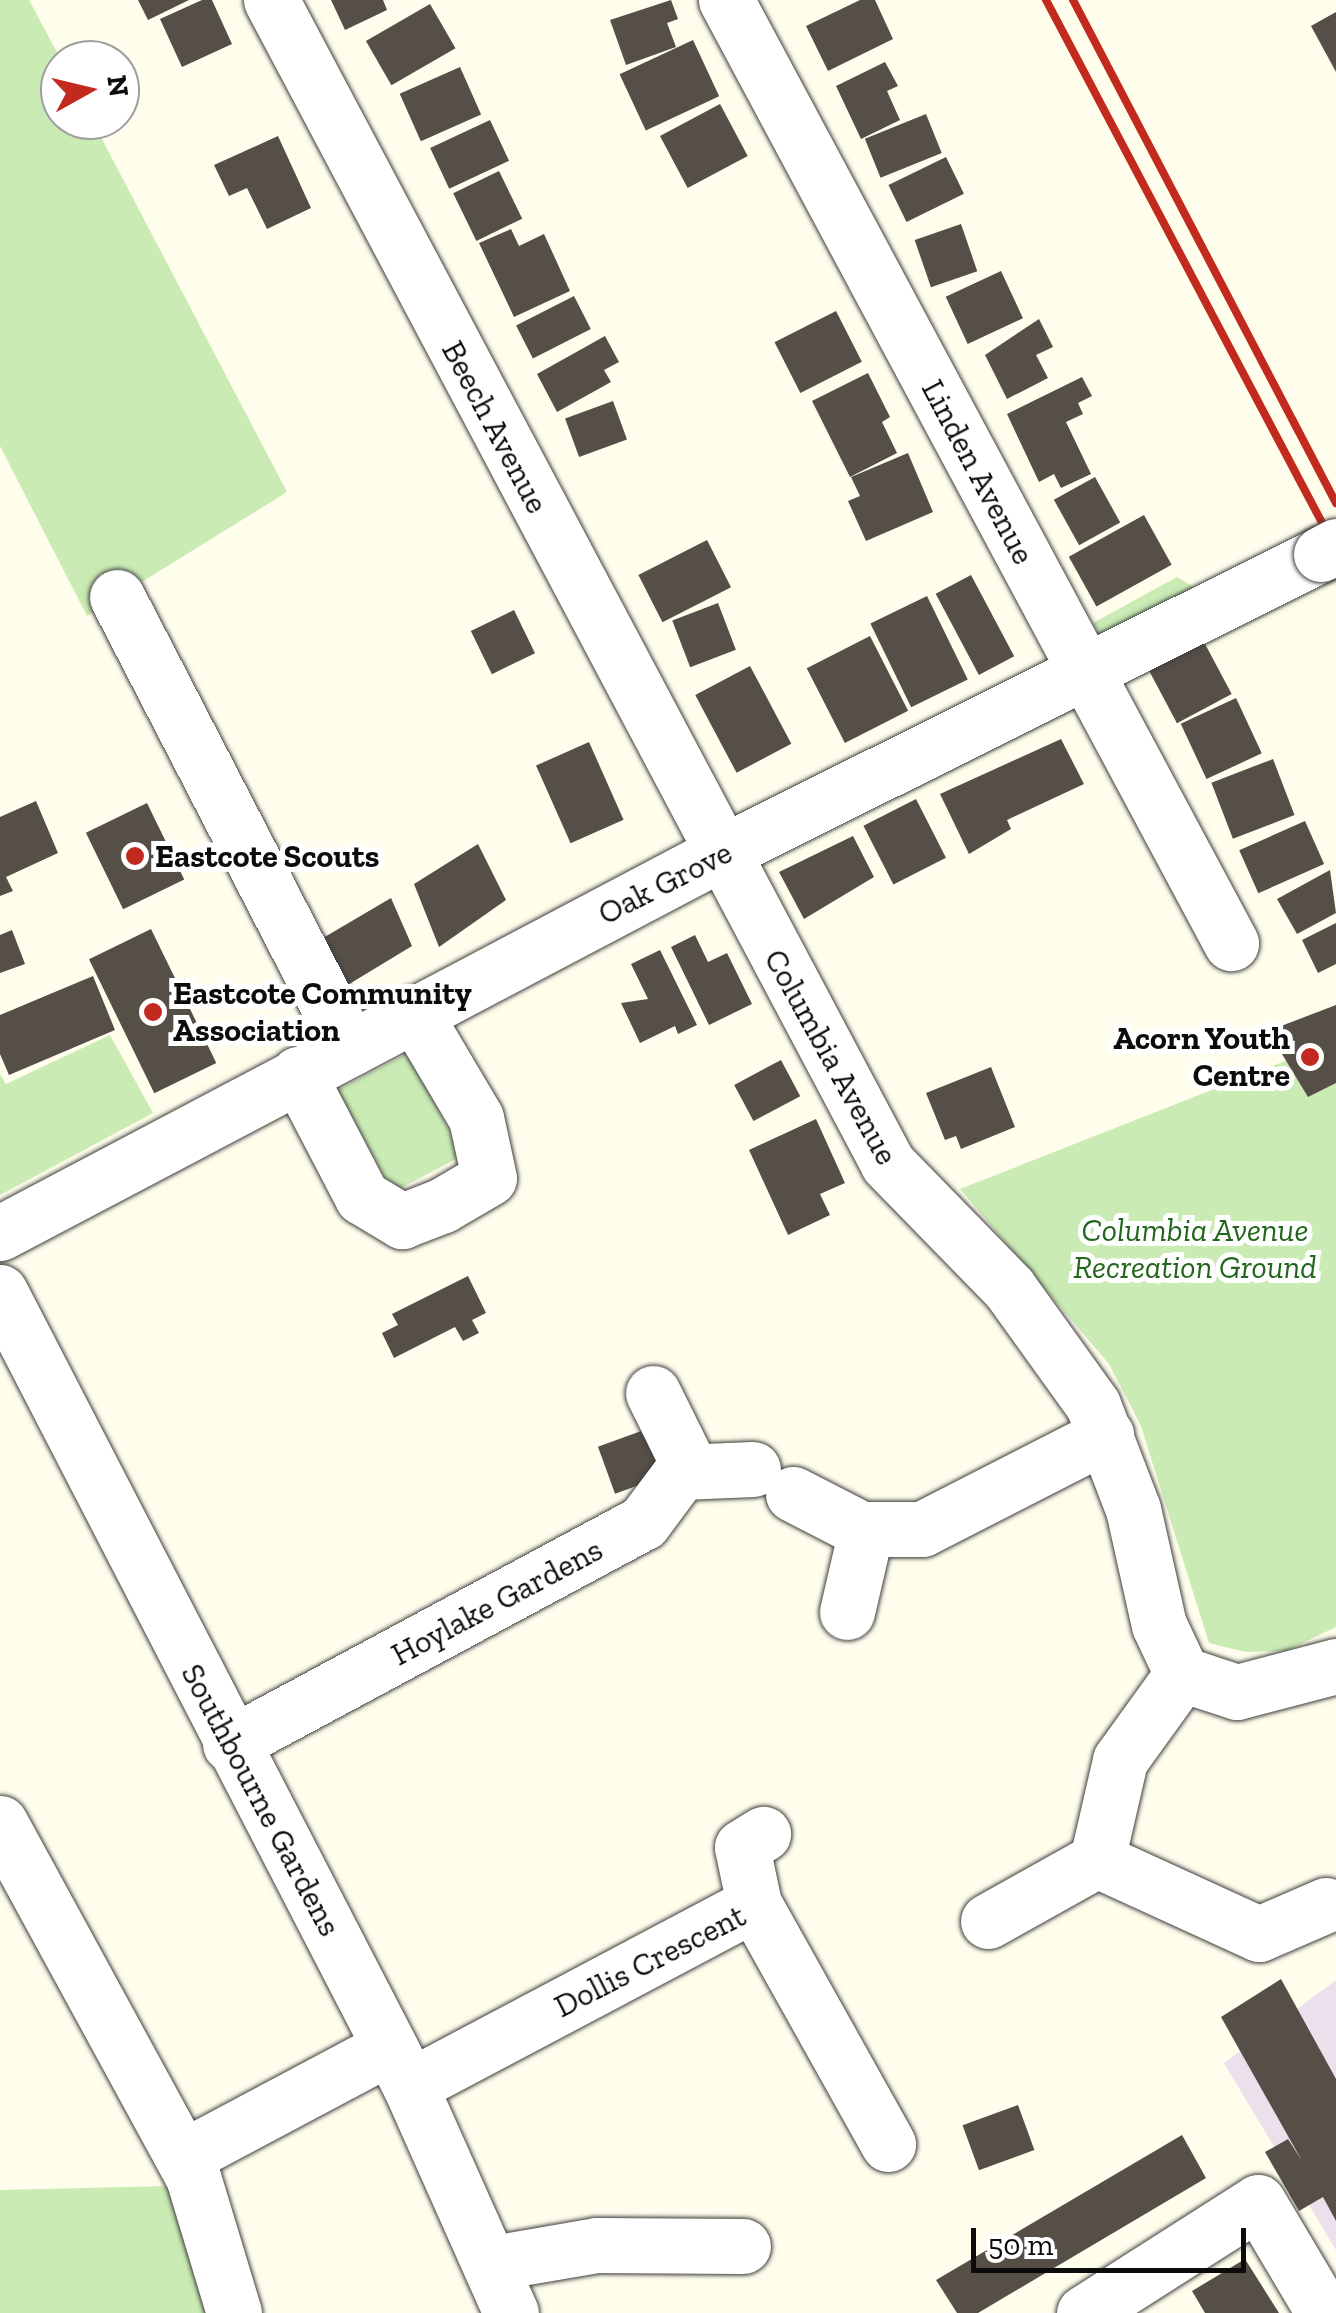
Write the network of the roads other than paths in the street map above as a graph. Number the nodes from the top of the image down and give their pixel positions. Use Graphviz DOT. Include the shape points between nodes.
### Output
graph roads {
  1 [pos="271,0"];
  2 [pos="726,0"];
  3 [pos="1329,550"];
  4 [pos="117,597"];
  5 [pos="1084,671"];
  6 [pos="720,854"];
  7 [pos="1231,943"];
  8 [pos="414,1013"];
  9 [pos="350,1048"];
  10 [pos="298,1074"];
  11 [pos="0,1233"];
  12 [pos="0,1292"];
  13 [pos="653,1393"];
  14 [pos="1106,1435"];
  15 [pos="691,1470"];
  16 [pos="866,1530"];
  17 [pos="847,1612"];
  18 [pos="1336,1666"];
  19 [pos="1182,1674"];
  20 [pos="230,1744"];
  21 [pos="0,1823"];
  22 [pos="763,1834"];
  23 [pos="1097,1860"];
  24 [pos="754,1904"];
  25 [pos="1326,1906"];
  26 [pos="988,1921"];
  27 [pos="400,2066"];
  28 [pos="888,2144"];
  29 [pos="182,2157"];
  30 [pos="743,2246"];
  31 [pos="492,2263"];
  32 [pos="1109,2307"];
  33 [pos="234,2313"];
  34 [pos="512,2313"];
  35 [pos="1324,2313"];
  1 -- 6 [label="street, Beech Avenue"];
  2 -- 5 [label="street, Linden Avenue"];
  3 -- 5 [label="street, Oak Grove"];
  4 -- 9 [label="street" via="247,808"];
  5 -- 6 [label="street, Oak Grove"];
  5 -- 7 [label="street, Linden Avenue"];
  6 -- 8 [label="street, Oak Grove"];
  6 -- 14 [label="street, Columbia Avenue" via="888,1164 1042,1328"];
  8 -- 9 [label="street, Oak Grove"];
  8 -- 10 [label="street" via="476,1118 490,1178 443,1205 402,1221 362,1197"];
  9 -- 10 [label="street, Oak Grove"];
  10 -- 11 [label="street, Oak Grove"];
  12 -- 20 [label="street, Southbourne Gardens"];
  13 -- 15 [label="street"];
  14 -- 16 [label="street" via="922,1529"];
  14 -- 19 [label="street, Columbia Avenue" via="1133,1509 1159,1625"];
  15 -- 16 [label="street" via="773,1481"];
  15 -- 20 [label="street, Hoylake Gardens" via="681,1472 643,1524"];
  16 -- 17 [label="street"];
  18 -- 19 [label="street" via="1237,1692"];
  19 -- 23 [label="street" via="1120,1760"];
  20 -- 27 [label="street, Southbourne Gardens"];
  21 -- 29 [label="street"];
  22 -- 24 [label="street" via="742,1847"];
  23 -- 25 [label="street" via="1259,1934"];
  23 -- 26 [label="street"];
  24 -- 27 [label="street, Dollis Crescent"];
  24 -- 28 [label="street, Dollis Crescent"];
  27 -- 29 [label="street, Dollis Crescent"];
  27 -- 31 [label="street, Southbourne Gardens"];
  29 -- 33 [label="street"];
  30 -- 31 [label="street" via="597,2245"];
  31 -- 34 [label="street, Southbourne Gardens"];
  32 -- 35 [label="street" via="1258,2202"];
}
